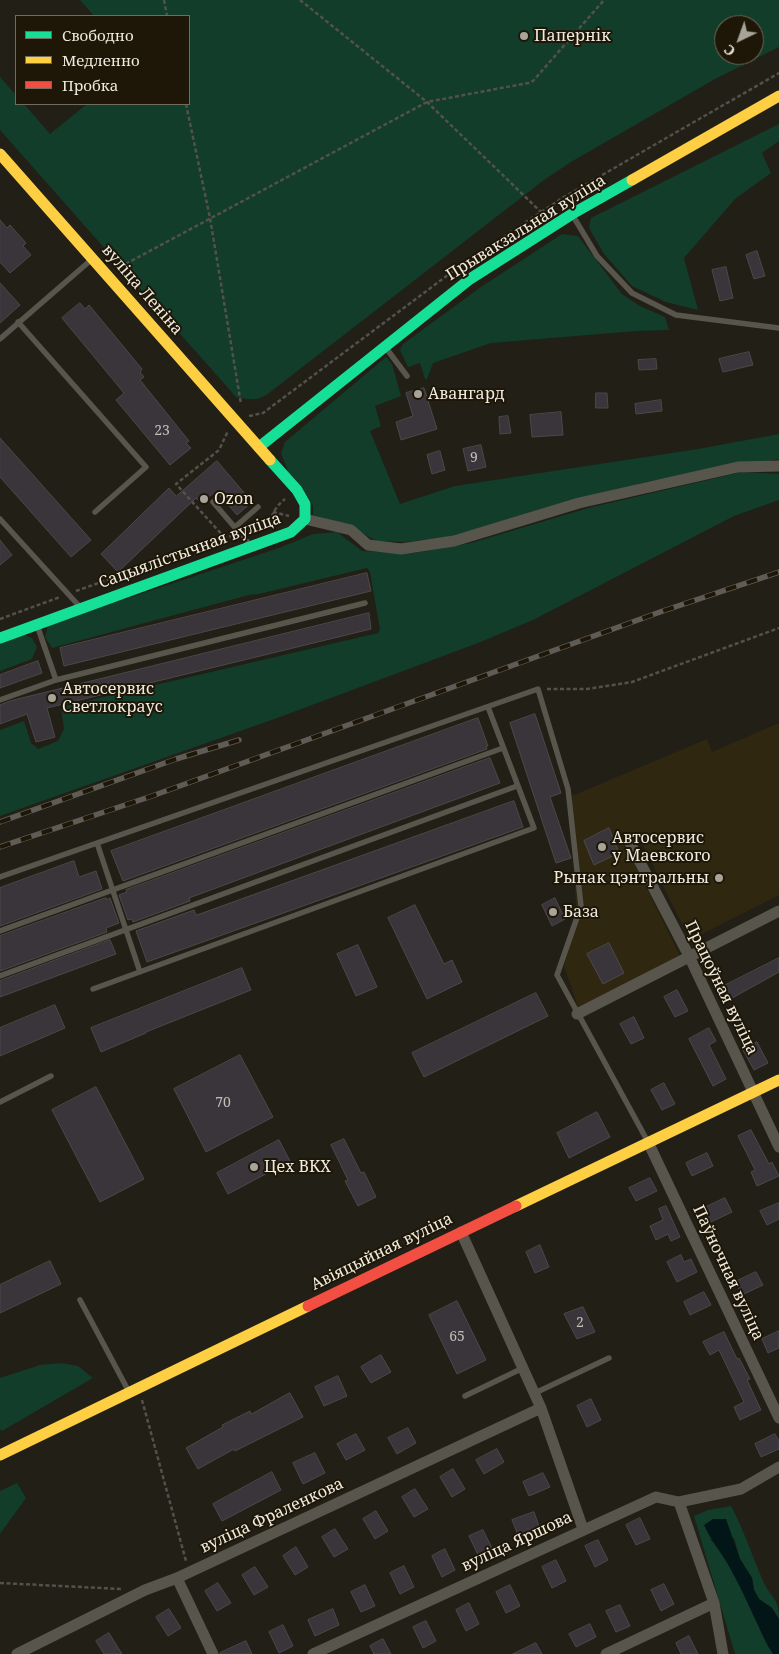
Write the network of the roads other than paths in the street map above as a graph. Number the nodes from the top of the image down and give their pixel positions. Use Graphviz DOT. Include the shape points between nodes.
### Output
graph roads {
  1 [pos="779,96"];
  2 [pos="0,154"];
  3 [pos="572,214"];
  4 [pos="92,259"];
  5 [pos="18,322"];
  6 [pos="779,328"];
  7 [pos="0,339"];
  8 [pos="385,347"];
  9 [pos="407,376"];
  10 [pos="259,447"];
  11 [pos="779,466"];
  12 [pos="212,502"];
  13 [pos="258,507"];
  14 [pos="95,512"];
  15 [pos="0,519"];
  16 [pos="305,519"];
  17 [pos="235,527"];
  18 [pos="252,547"];
  19 [pos="365,603"];
  20 [pos="81,609"];
  21 [pos="37,625"];
  22 [pos="0,638"];
  23 [pos="56,680"];
  24 [pos="0,700"];
  25 [pos="488,707"];
  26 [pos="503,748"];
  27 [pos="517,786"];
  28 [pos="97,843"];
  29 [pos="631,845"];
  30 [pos="0,877"];
  31 [pos="112,890"];
  32 [pos="779,911"];
  33 [pos="126,930"];
  34 [pos="0,931"];
  35 [pos="689,956"];
  36 [pos="140,972"];
  37 [pos="0,976"];
  38 [pos="93,989"];
  39 [pos="578,1014"];
  40 [pos="51,1076"];
  41 [pos="779,1080"];
  42 [pos="753,1093"];
  43 [pos="0,1102"];
  44 [pos="648,1142"];
  45 [pos="779,1147"];
  46 [pos="461,1232"];
  47 [pos="80,1300"];
  48 [pos="609,1358"];
  49 [pos="523,1368"];
  50 [pos="134,1389"];
  51 [pos="535,1393"];
  52 [pos="465,1396"];
  53 [pos="541,1408"];
  54 [pos="779,1418"];
  55 [pos="0,1455"];
  56 [pos="779,1467"];
  57 [pos="679,1502"];
  58 [pos="582,1529"];
  59 [pos="177,1578"];
  60 [pos="714,1603"];
  61 [pos="17,1654"];
  62 [pos="213,1654"];
  63 [pos="313,1654"];
  64 [pos="606,1654"];
  65 [pos="723,1654"];
  1 -- 3 [label="street, Прывакзальная вуліца"];
  2 -- 4 [label="street, вуліца Леніна"];
  3 -- 6 [label="lane" via="597,256 632,293 676,315"];
  3 -- 8 [label="street, Прывакзальная вуліца" via="470,279"];
  4 -- 5 [label="lane"];
  4 -- 10 [label="street, вуліца Леніна"];
  5 -- 7 [label="lane"];
  5 -- 14 [label="lane" via="146,467"];
  8 -- 9 [label="lane"];
  8 -- 10 [label="street, Прывакзальная вуліца"];
  10 -- 16 [label="street, Сацыялістычная вуліца" via="297,490 305,504"];
  11 -- 16 [label="street" via="738,467 578,503 454,541 402,549 368,545 351,530"];
  12 -- 17 [label="lane"];
  13 -- 17 [label="lane"];
  15 -- 20 [label="lane"];
  16 -- 18 [label="street, Сацыялістычная вуліца" via="292,532"];
  17 -- 18 [label="lane"];
  18 -- 20 [label="street, Сацыялістычная вуліца"];
  19 -- 23 [label="lane"];
  20 -- 21 [label="street, Сацыялістычная вуліца"];
  21 -- 22 [label="street, Сацыялістычная вуліца"];
  21 -- 23 [label="lane"];
  23 -- 24 [label="lane"];
  25 -- 26 [label="lane"];
  25 -- 28 [label="lane"];
  25 -- 39 [label="lane" via="538,689 568,789 581,906 557,974"];
  26 -- 27 [label="lane"];
  26 -- 31 [label="lane"];
  27 -- 33 [label="lane"];
  27 -- 36 [label="lane" via="534,828"];
  28 -- 30 [label="lane"];
  28 -- 31 [label="lane"];
  29 -- 35 [label="street, Працоўная вуліца"];
  31 -- 33 [label="lane"];
  31 -- 34 [label="lane"];
  32 -- 35 [label="street"];
  33 -- 36 [label="lane"];
  33 -- 37 [label="lane"];
  35 -- 39 [label="street"];
  35 -- 42 [label="street, Працоўная вуліца"];
  36 -- 38 [label="lane"];
  39 -- 44 [label="lane"];
  40 -- 43 [label="lane"];
  41 -- 42 [label="street, Авіяцыйная вуліца"];
  42 -- 44 [label="street, Авіяцыйная вуліца"];
  42 -- 45 [label="street, Працоўная вуліца"];
  44 -- 46 [label="street, Авіяцыйная вуліца"];
  44 -- 54 [label="street, Паўночная вуліца"];
  46 -- 49 [label="street"];
  46 -- 50 [label="street, Авіяцыйная вуліца"];
  47 -- 50 [label="lane"];
  48 -- 51 [label="lane"];
  49 -- 51 [label="street"];
  49 -- 52 [label="lane"];
  50 -- 55 [label="street, Авіяцыйная вуліца"];
  51 -- 53 [label="street"];
  53 -- 58 [label="street"];
  53 -- 59 [label="street, вуліца Фраленкова"];
  56 -- 57 [label="street, вуліца Яршова" via="741,1489"];
  57 -- 58 [label="street, вуліца Яршова" via="656,1496"];
  57 -- 60 [label="street"];
  58 -- 63 [label="street, вуліца Яршова"];
  59 -- 61 [label="street, вуліца Фраленкова"];
  59 -- 62 [label="street"];
  60 -- 64 [label="street"];
  60 -- 65 [label="street"];
}
